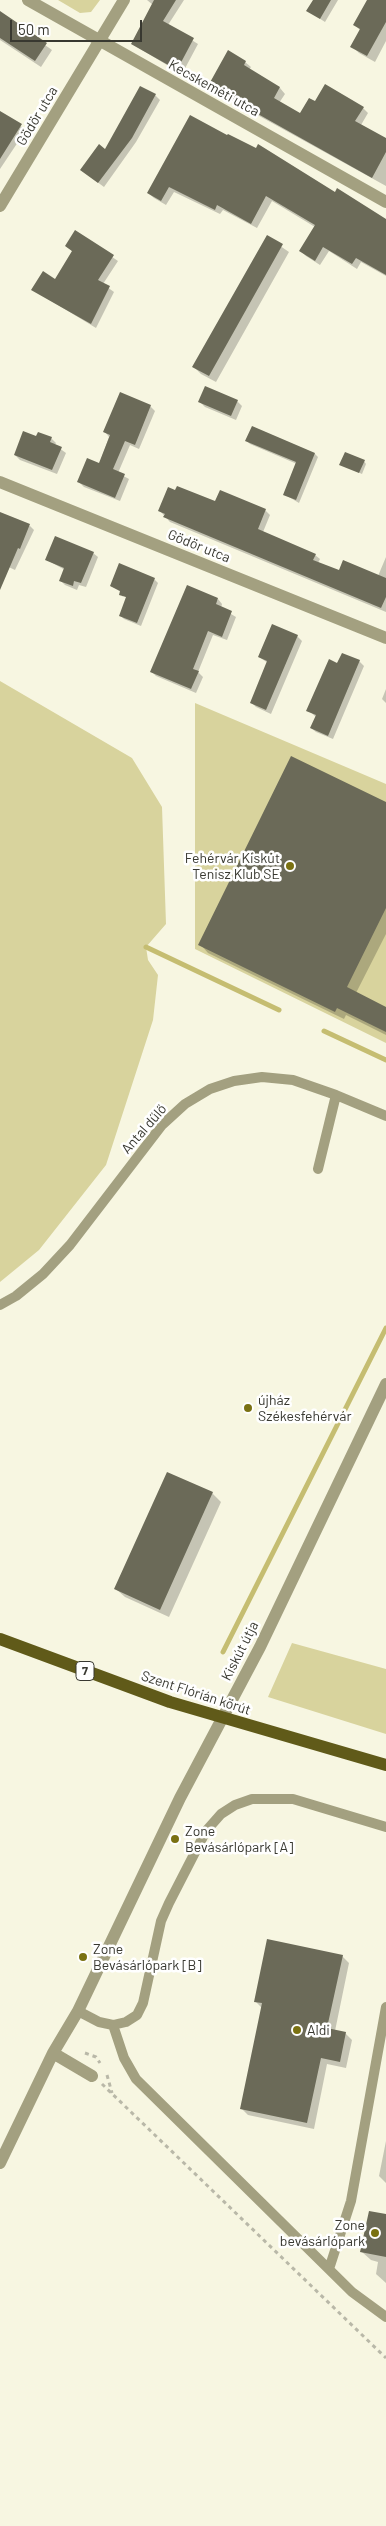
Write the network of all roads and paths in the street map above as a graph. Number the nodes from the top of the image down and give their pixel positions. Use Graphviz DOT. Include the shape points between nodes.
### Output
graph roads {
  1 [pos="28,0"];
  2 [pos="124,0"];
  3 [pos="100,41"];
  4 [pos="386,202"];
  5 [pos="0,206"];
  6 [pos="0,482"];
  7 [pos="386,638"];
  8 [pos="336,1095"];
  9 [pos="386,1116"];
  10 [pos="318,1168"];
  11 [pos="0,1305"];
  12 [pos="386,1384"];
  13 [pos="0,1639"];
  14 [pos="223,1718"];
  15 [pos="386,1765"];
  16 [pos="386,1827"];
  17 [pos="386,2007"];
  18 [pos="78,2011"];
  19 [pos="113,2025"];
  20 [pos="53,2053"];
  21 [pos="92,2076"];
  22 [pos="0,2163"];
  23 [pos="329,2270"];
  24 [pos="386,2317"];
  25 [pos="386,2358"];
  1 -- 3 [label="street, Kecskeméti utca"];
  2 -- 3 [label="street, Gödör utca"];
  3 -- 4 [label="street, Kecskeméti utca"];
  3 -- 5 [label="street, Gödör utca"];
  6 -- 7 [label="street, Gödör utca"];
  8 -- 9 [label="lane, Antal dűlő"];
  8 -- 10 [label="lane"];
  8 -- 11 [label="lane, Antal dűlő" via="293,1080 262,1077 210,1089 185,1104 162,1126 43,1274"];
  12 -- 14 [label="street, Kiskút útja"];
  13 -- 14 [label="main road, Szent Flórián körút / 7" via="170,1702"];
  14 -- 15 [label="main road, Szent Flórián körút / 7"];
  14 -- 18 [label="street, Kiskút útja" via="180,1798"];
  16 -- 19 [label="lane" via="293,1799 273,1797 244,1802 222,1814 206,1831 192,1855 161,1921 143,2003 137,2015"];
  17 -- 23 [label="lane" via="351,2201"];
  18 -- 19 [label="lane"];
  18 -- 20 [label="street, Kiskút útja"];
  19 -- 23 [label="lane" via="124,2058 136,2079"];
  20 -- 21 [label="street"];
  20 -- 22 [label="street, Kiskút útja"];
  21 -- 25 [label="path"];
  23 -- 24 [label="lane"];
}
